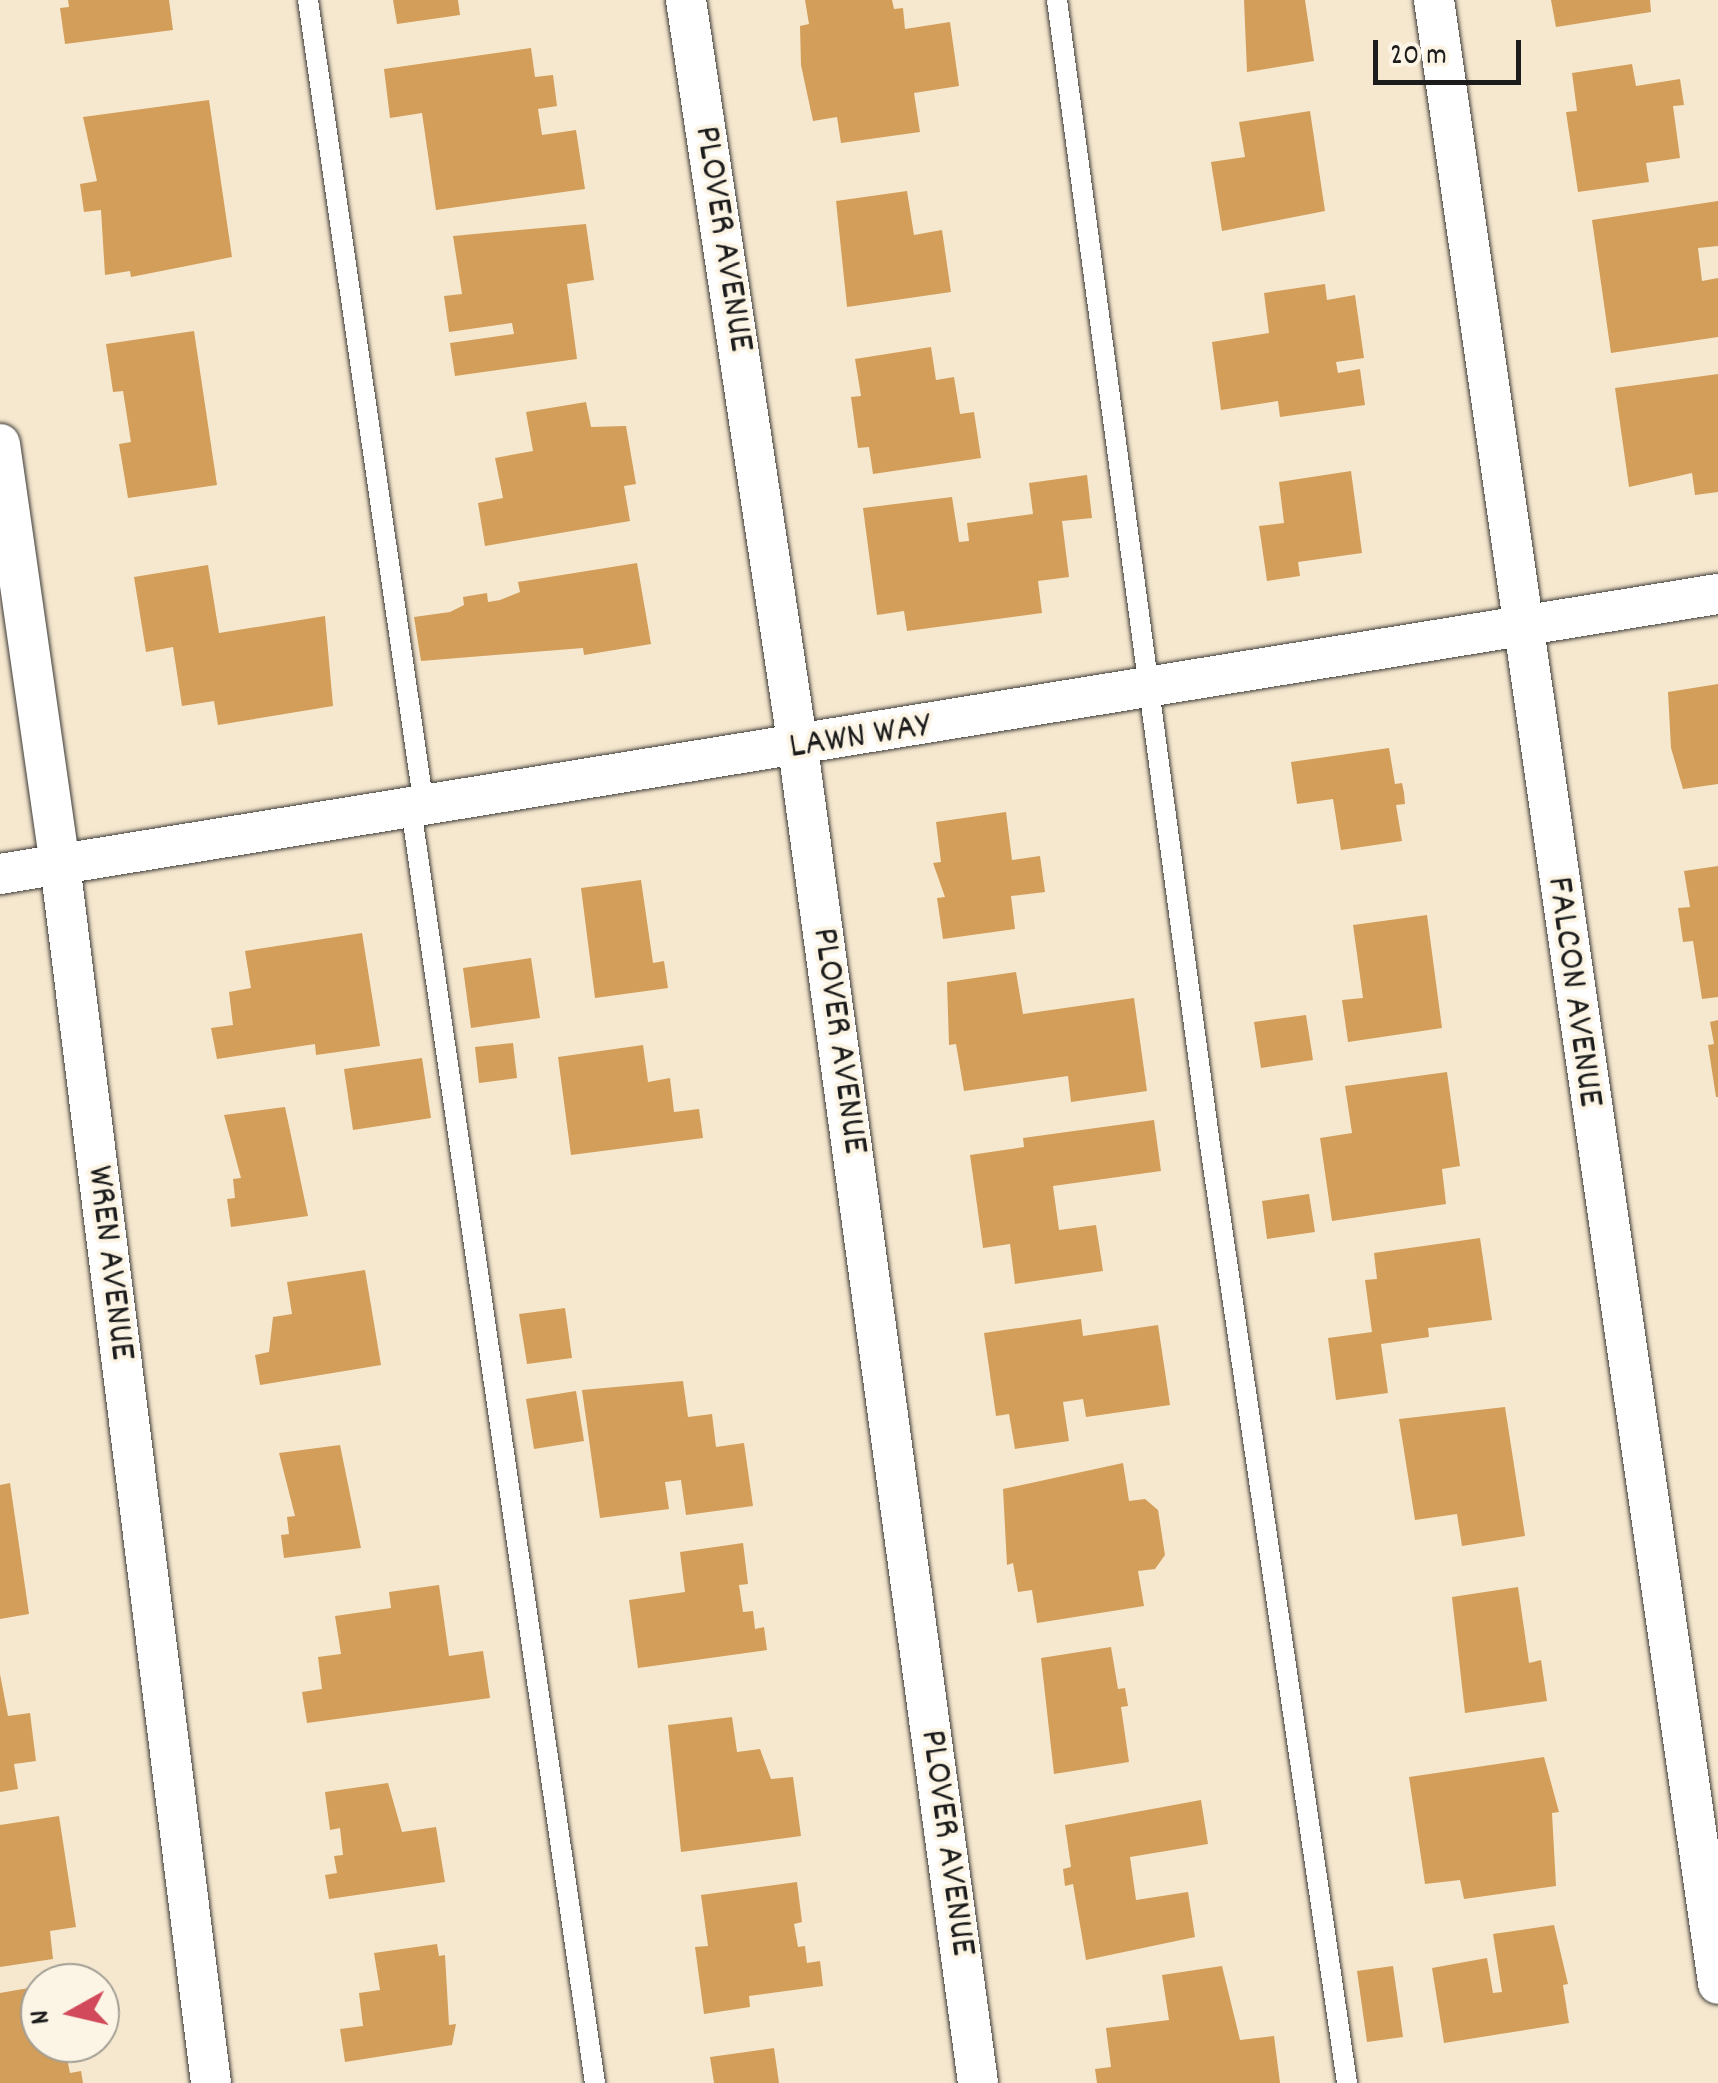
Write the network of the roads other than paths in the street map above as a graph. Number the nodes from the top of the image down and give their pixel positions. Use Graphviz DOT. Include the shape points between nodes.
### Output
graph roads {
  1 [pos="308,0"];
  2 [pos="686,0"];
  3 [pos="1057,0"];
  4 [pos="1434,0"];
  5 [pos="0,444"];
  6 [pos="1718,594"];
  7 [pos="1520,627"];
  8 [pos="1148,689"];
  9 [pos="798,748"];
  10 [pos="418,808"];
  11 [pos="60,864"];
  12 [pos="0,874"];
  13 [pos="1718,1984"];
  14 [pos="212,2083"];
  15 [pos="594,2083"];
  16 [pos="978,2083"];
  17 [pos="1347,2083"];
  1 -- 10 [label="lane"];
  2 -- 9 [label="street, PLOVER AVENUE"];
  3 -- 8 [label="lane"];
  4 -- 7 [label="street, FALCON AVENUE"];
  5 -- 11 [label="street, WREN AVENUE"];
  6 -- 7 [label="street, LAWN WAY"];
  7 -- 8 [label="street, LAWN WAY"];
  7 -- 13 [label="street, FALCON AVENUE"];
  8 -- 9 [label="street, LAWN WAY"];
  8 -- 17 [label="lane"];
  9 -- 10 [label="street, LAWN WAY"];
  9 -- 16 [label="street, PLOVER AVENUE"];
  10 -- 11 [label="street, LAWN WAY"];
  10 -- 15 [label="lane"];
  11 -- 12 [label="street, LAWN WAY"];
  11 -- 14 [label="street, WREN AVENUE"];
}
